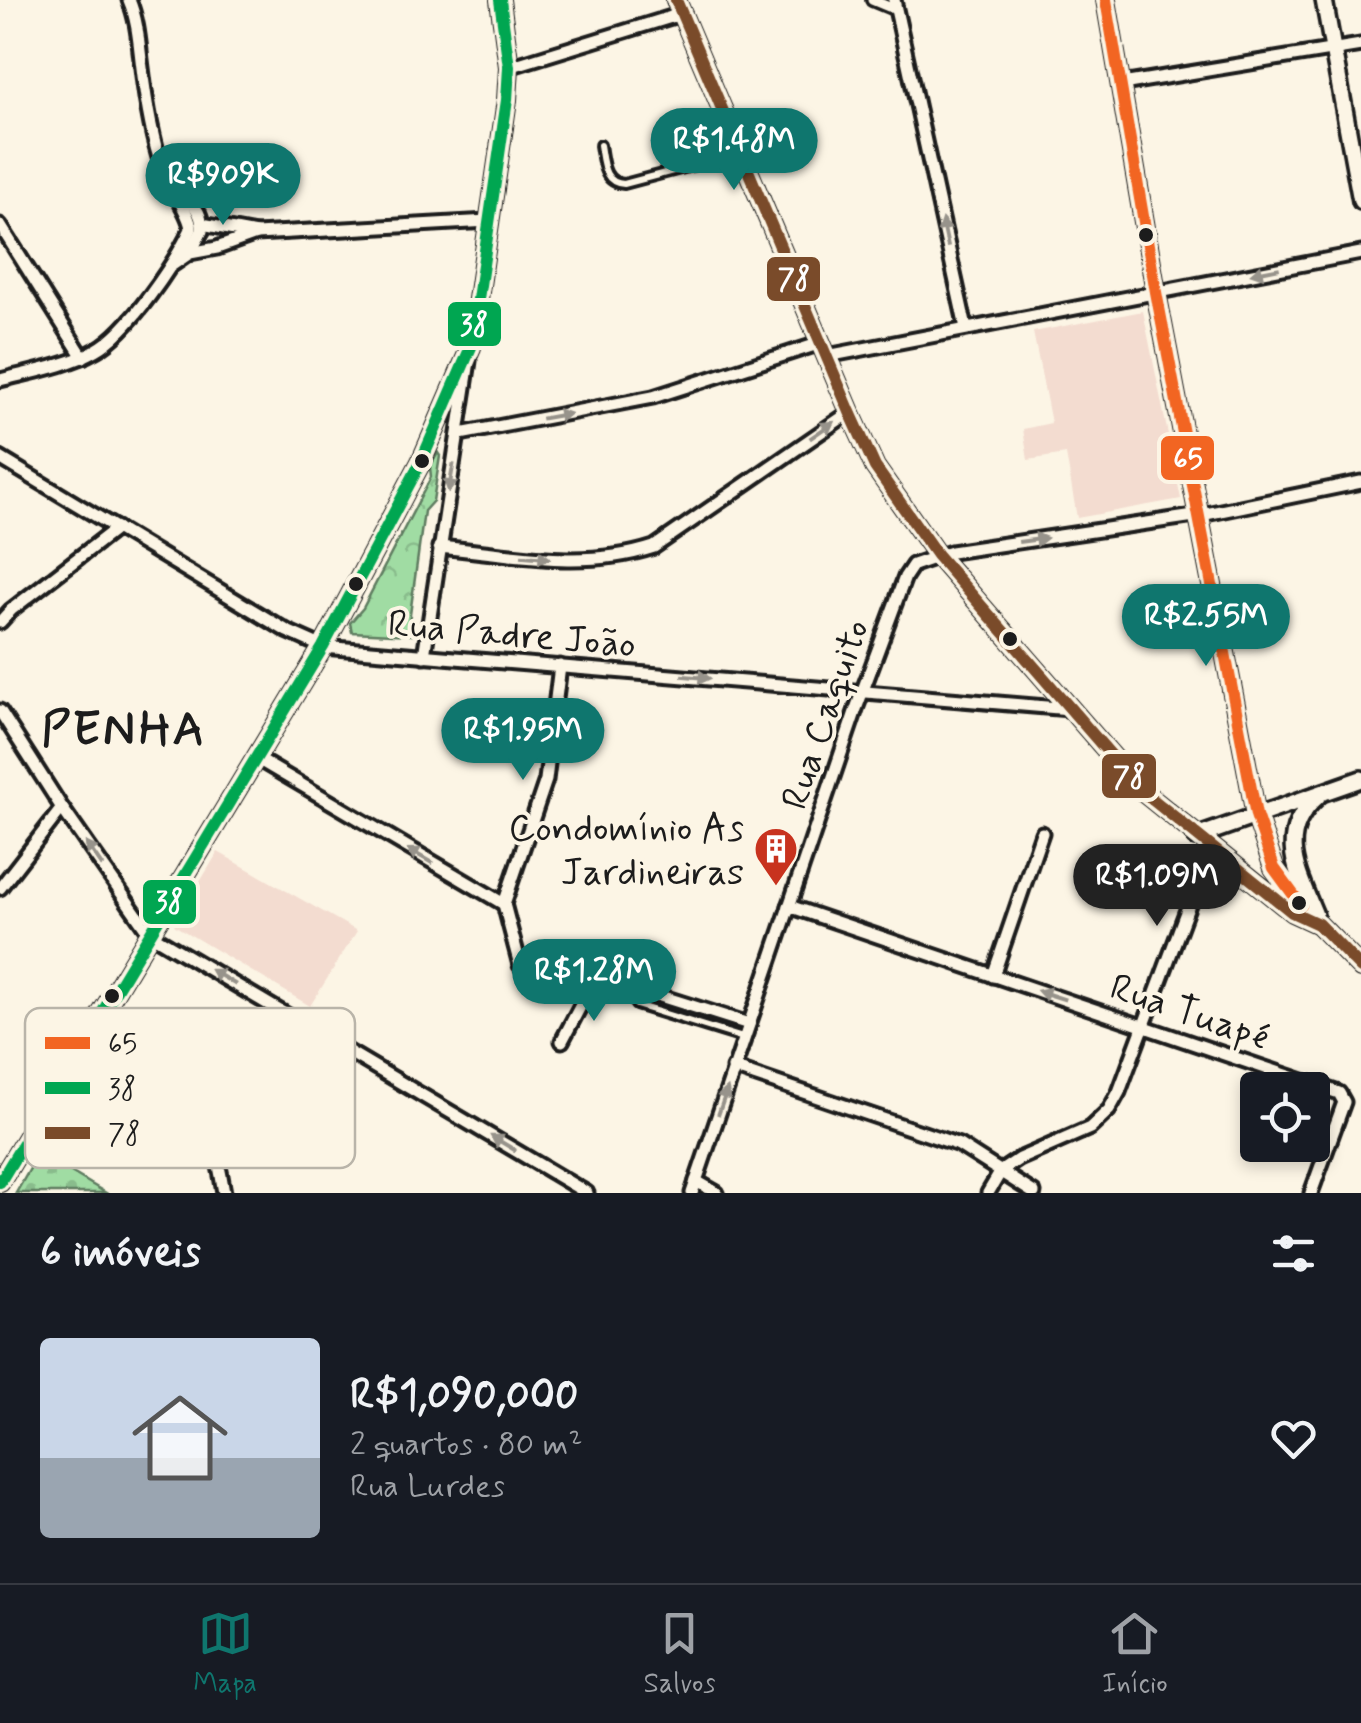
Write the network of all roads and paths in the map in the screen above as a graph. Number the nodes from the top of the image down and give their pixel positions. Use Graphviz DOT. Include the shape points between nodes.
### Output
graph roads {
  1 [pos="129,0"];
  2 [pos="500,0"];
  3 [pos="872,0"];
  4 [pos="1106,0"];
  5 [pos="1324,0"];
  6 [pos="895,5"];
  7 [pos="679,7"];
  8 [pos="1361,45"];
  9 [pos="1334,50"];
  10 [pos="508,67"];
  11 [pos="1122,84"];
  12 [pos="600,145"];
  13 [pos="741,152"];
  14 [pos="175,193"];
  15 [pos="1361,201"];
  16 [pos="489,222"];
  17 [pos="202,224"];
  18 [pos="0,225"];
  19 [pos="256,234"];
  20 [pos="190,252"];
  21 [pos="1361,252"];
  22 [pos="171,266"];
  23 [pos="1156,292"];
  24 [pos="966,328"];
  25 [pos="470,347"];
  26 [pos="824,349"];
  27 [pos="82,357"];
  28 [pos="0,380"];
  29 [pos="850,412"];
  30 [pos="460,434"];
  31 [pos="0,458"];
  32 [pos="1361,482"];
  33 [pos="1201,515"];
  34 [pos="117,528"];
  35 [pos="439,547"];
  36 [pos="937,556"];
  37 [pos="0,622"];
  38 [pos="323,647"];
  39 [pos="424,656"];
  40 [pos="560,666"];
  41 [pos="863,690"];
  42 [pos="1070,710"];
  43 [pos="0,711"];
  44 [pos="256,758"];
  45 [pos="1361,779"];
  46 [pos="1321,793"];
  47 [pos="62,808"];
  48 [pos="1256,815"];
  49 [pos="1042,833"];
  50 [pos="1196,837"];
  51 [pos="1210,848"];
  52 [pos="0,888"];
  53 [pos="504,904"];
  54 [pos="789,906"];
  55 [pos="1318,924"];
  56 [pos="150,934"];
  57 [pos="1361,968"];
  58 [pos="992,976"];
  59 [pos="584,998"];
  60 [pos="636,1005"];
  61 [pos="106,1008"];
  62 [pos="275,1008"];
  63 [pos="750,1024"];
  64 [pos="1143,1026"];
  65 [pos="744,1038"];
  66 [pos="562,1041"];
  67 [pos="355,1056"];
  68 [pos="733,1068"];
  69 [pos="25,1141"];
  70 [pos="220,1168"];
  71 [pos="1002,1171"];
  72 [pos="0,1182"];
  73 [pos="694,1187"];
  74 [pos="224,1193"];
  75 [pos="586,1193"];
  76 [pos="718,1193"];
  77 [pos="988,1193"];
  78 [pos="1034,1193"];
  79 [pos="1311,1193"];
  1 -- 14 [label="street" via="153,132"];
  2 -- 10 [label="main road"];
  3 -- 6 [label="street"];
  4 -- 11 [label="main road"];
  5 -- 9 [label="main road"];
  24 -- 6 [label="street, one-way"];
  7 -- 10 [label="street"];
  7 -- 13 [label="main road"];
  8 -- 9 [label="street"];
  9 -- 11 [label="street"];
  9 -- 15 [label="main road"];
  10 -- 16 [label="main road"];
  11 -- 23 [label="main road"];
  12 -- 13 [label="lane" via="616,184"];
  13 -- 26 [label="main road"];
  14 -- 17 [label="street" via="186,196"];
  14 -- 22 [label="street" via="190,230"];
  16 -- 19 [label="street"];
  16 -- 25 [label="main road"];
  17 -- 19 [label="street"];
  17 -- 20 [label="street"];
  18 -- 27 [label="street"];
  19 -- 20 [label="street"];
  20 -- 22 [label="street"];
  21 -- 23 [label="street, one-way"];
  22 -- 27 [label="street" via="120,332"];
  23 -- 24 [label="street"];
  23 -- 33 [label="main road"];
  24 -- 26 [label="street"];
  25 -- 30 [label="street"];
  25 -- 38 [label="main road" via="421,462"];
  26 -- 29 [label="main road"];
  30 -- 26 [label="street, one-way" via="653,398"];
  27 -- 28 [label="street"];
  35 -- 29 [label="street, one-way" via="580,560 634,554 654,547"];
  29 -- 36 [label="main road" via="875,467"];
  30 -- 35 [label="street, one-way"];
  31 -- 34 [label="street, Rua Padre João"];
  32 -- 33 [label="street"];
  36 -- 33 [label="street, one-way"];
  33 -- 48 [label="main road"];
  34 -- 37 [label="street"];
  34 -- 38 [label="street, Rua Padre João"];
  35 -- 39 [label="street"];
  36 -- 41 [label="street, Rua Caquito" via="913,565 905,578"];
  36 -- 42 [label="main road"];
  38 -- 39 [label="street, Rua Padre João"];
  38 -- 44 [label="main road"];
  39 -- 40 [label="street, Rua Padre João"];
  40 -- 41 [label="street, Rua Padre João, one-way"];
  40 -- 53 [label="street" via="546,780"];
  41 -- 42 [label="street, Rua Padre João"];
  41 -- 54 [label="street, Rua Caquito"];
  42 -- 50 [label="main road" via="1142,792"];
  43 -- 47 [label="street"];
  53 -- 44 [label="street, one-way"];
  44 -- 56 [label="main road"];
  45 -- 46 [label="main road"];
  46 -- 48 [label="main road"];
  46 -- 55 [label="main road" via="1305,808 1293,837"];
  47 -- 52 [label="street"];
  56 -- 47 [label="street, one-way"];
  48 -- 50 [label="main road"];
  48 -- 55 [label="main road" via="1274,868"];
  49 -- 58 [label="street"];
  50 -- 51 [label="main road"];
  51 -- 55 [label="main road" via="1292,912"];
  51 -- 64 [label="street"];
  53 -- 59 [label="street" via="520,965"];
  54 -- 58 [label="street, Rua Tuapé"];
  54 -- 63 [label="street, Rua Caquito"];
  55 -- 57 [label="main road"];
  56 -- 61 [label="main road"];
  62 -- 56 [label="street, one-way"];
  64 -- 58 [label="street, Rua Tuapé, one-way"];
  59 -- 63 [label="street" via="596,980 609,978"];
  59 -- 66 [label="street"];
  60 -- 65 [label="lane"];
  63 -- 65 [label="street, Rua Caquito"];
  64 -- 71 [label="street" via="1109,1110 1090,1128"];
  64 -- 79 [label="street, Rua Tuapé" via="1340,1093"];
  65 -- 68 [label="street, Rua Caquito"];
  75 -- 67 [label="street, one-way"];
  68 -- 71 [label="street" via="959,1145"];
  73 -- 68 [label="street, Rua Caquito, one-way"];
  69 -- 72 [label="main road"];
  70 -- 74 [label="street"];
  71 -- 77 [label="street"];
  71 -- 78 [label="street"];
  73 -- 76 [label="street"];
}
